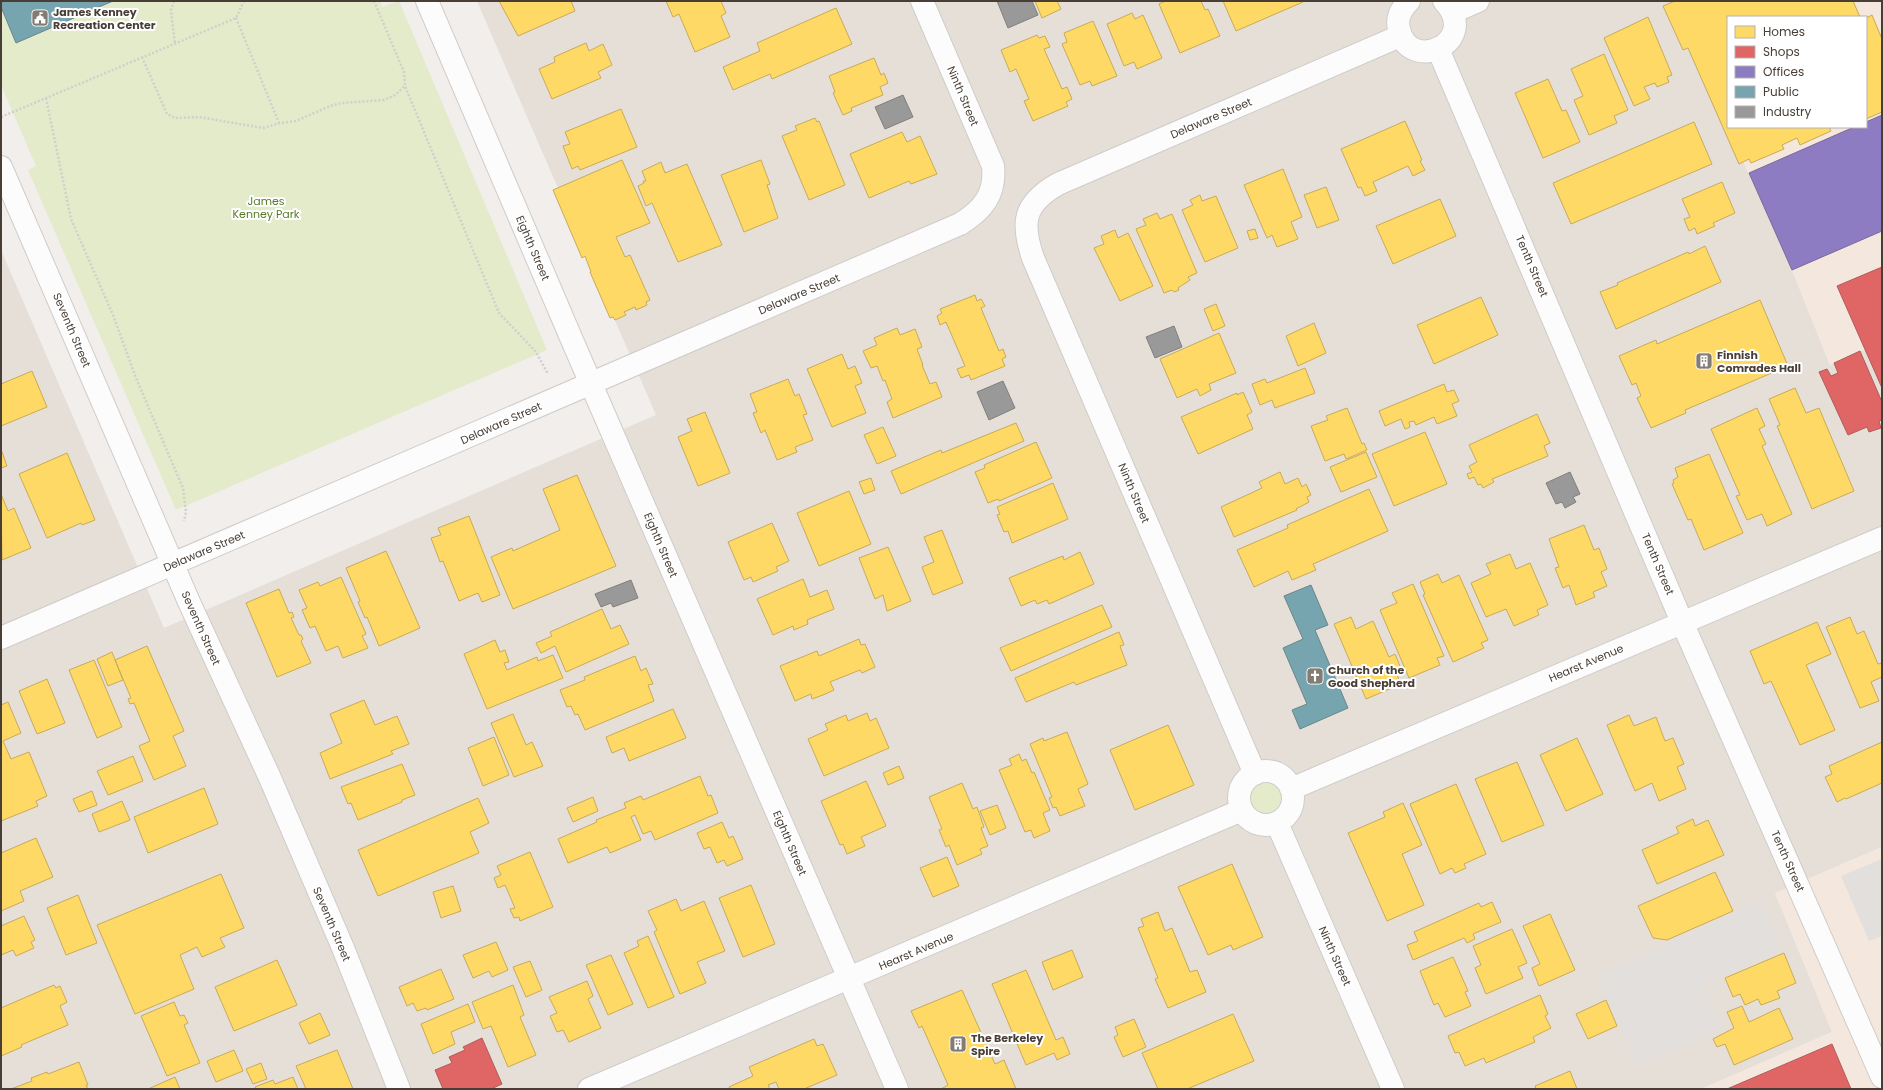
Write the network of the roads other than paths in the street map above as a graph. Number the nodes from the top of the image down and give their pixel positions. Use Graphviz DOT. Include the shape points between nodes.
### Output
graph roads {
  1 [pos="427,1"];
  2 [pos="922,1"];
  3 [pos="1409,1"];
  4 [pos="1478,1"];
  5 [pos="1448,6"];
  6 [pos="1400,36"];
  7 [pos="1438,49"];
  8 [pos="1,167"];
  9 [pos="991,193"];
  10 [pos="1030,210"];
  11 [pos="591,384"];
  12 [pos="1882,538"];
  13 [pos="173,564"];
  14 [pos="1682,622"];
  15 [pos="1,638"];
  16 [pos="1255,774"];
  17 [pos="1291,789"];
  18 [pos="1242,810"];
  19 [pos="1277,823"];
  20 [pos="849,979"];
  21 [pos="1882,1077"];
  22 [pos="399,1089"];
  23 [pos="589,1089"];
  24 [pos="897,1089"];
  25 [pos="1393,1089"];
  1 -- 11 [label="street, Eighth Street"];
  2 -- 9 [label="street, Ninth Street" via="989,156 995,181"];
  3 -- 6 [label="street" via="1402,8 1399,17"];
  4 -- 5 [label="street"];
  5 -- 7 [label="street" via="1455,21 1454,30 1451,38"];
  6 -- 7 [label="street" via="1412,48 1430,52"];
  6 -- 10 [label="street, Delaware Street" via="1058,184 1043,194"];
  7 -- 14 [label="street, Tenth Street"];
  8 -- 13 [label="street, Seventh Street"];
  9 -- 11 [label="street, Delaware Street" via="969,219 960,224"];
  10 -- 16 [label="street, Ninth Street" via="1025,231 1033,258"];
  11 -- 13 [label="street, Delaware Street"];
  11 -- 20 [label="street, Eighth Street"];
  12 -- 14 [label="street, Hearst Avenue"];
  13 -- 15 [label="street, Delaware Street"];
  13 -- 22 [label="street, Seventh Street" via="270,778 343,948"];
  14 -- 17 [label="street, Hearst Avenue"];
  14 -- 21 [label="street, Tenth Street"];
  16 -- 17 [label="street" via="1264,771 1276,773 1287,781"];
  16 -- 18 [label="street" via="1249,777 1241,789 1239,796"];
  17 -- 19 [label="street" via="1293,802 1287,815"];
  18 -- 19 [label="street" via="1247,817 1260,825"];
  18 -- 20 [label="street, Hearst Avenue"];
  19 -- 25 [label="street, Ninth Street"];
  20 -- 23 [label="street, Hearst Avenue"];
  20 -- 24 [label="street, Eighth Street"];
}
